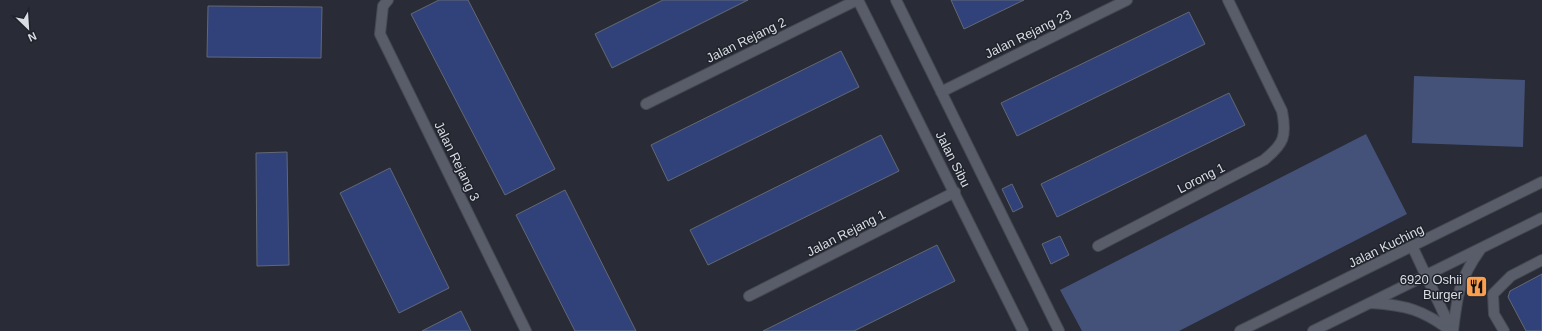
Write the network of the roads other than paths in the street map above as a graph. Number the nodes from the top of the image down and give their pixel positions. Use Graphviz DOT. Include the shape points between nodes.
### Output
graph roads {
  1 [pos="388,0"];
  2 [pos="858,0"];
  3 [pos="896,0"];
  4 [pos="1127,0"];
  5 [pos="1228,0"];
  6 [pos="941,92"];
  7 [pos="646,104"];
  8 [pos="1542,182"];
  9 [pos="955,192"];
  10 [pos="1542,218"];
  11 [pos="1098,246"];
  12 [pos="1413,248"];
  13 [pos="1482,248"];
  14 [pos="1542,260"];
  15 [pos="1426,276"];
  16 [pos="749,296"];
  17 [pos="1370,303"];
  18 [pos="526,331"];
  19 [pos="1023,331"];
  20 [pos="1059,331"];
  21 [pos="1240,331"];
  22 [pos="1314,331"];
  23 [pos="1452,331"];
  24 [pos="1504,331"];
  1 -- 18 [label="street, Jalan Rejang 3" via="383,6 380,34"];
  2 -- 7 [label="street, Jalan Rejang 2"];
  2 -- 9 [label="street, Jalan Sibu"];
  3 -- 6 [label="street, Jalan Sibu"];
  4 -- 6 [label="street, Jalan Rejang 23"];
  5 -- 11 [label="street, Lorong 1" via="1282,111 1284,137 1278,149 1264,160"];
  6 -- 20 [label="street, Jalan Sibu"];
  8 -- 12 [label="street, Jalan Kuching"];
  9 -- 16 [label="street, Jalan Rejang 1"];
  9 -- 19 [label="street, Jalan Sibu"];
  10 -- 13 [label="street"];
  12 -- 15 [label="street"];
  12 -- 21 [label="street, Jalan Kuching"];
  13 -- 15 [label="street"];
  13 -- 23 [label="street" via="1468,267 1459,287"];
  14 -- 24 [label="street" via="1511,276 1494,294 1494,314"];
  15 -- 17 [label="street"];
  15 -- 23 [label="street"];
  17 -- 22 [label="street"];
  17 -- 23 [label="street" via="1411,308 1432,317"];
}
